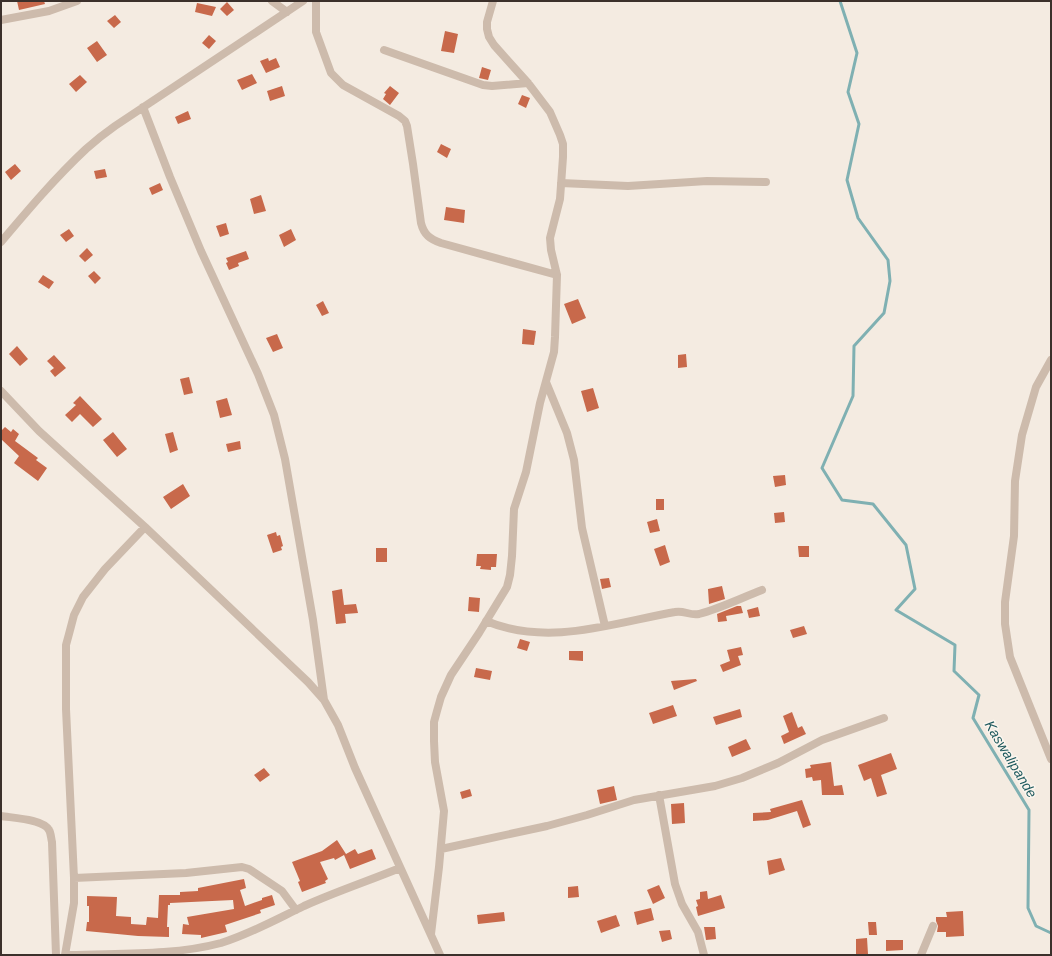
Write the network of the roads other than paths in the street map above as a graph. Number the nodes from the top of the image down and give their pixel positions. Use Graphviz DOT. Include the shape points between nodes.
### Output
graph roads {
  1 [pos="78,1"];
  2 [pos="272,1"];
  3 [pos="304,1"];
  4 [pos="316,1"];
  5 [pos="493,1"];
  6 [pos="287,12"];
  7 [pos="1,20"];
  8 [pos="384,50"];
  9 [pos="528,82"];
  10 [pos="143,107"];
  11 [pos="766,182"];
  12 [pos="561,183"];
  13 [pos="1,242"];
  14 [pos="557,275"];
  15 [pos="1051,360"];
  16 [pos="546,382"];
  17 [pos="1,391"];
  18 [pos="144,527"];
  19 [pos="762,590"];
  20 [pos="486,621"];
  21 [pos="605,626"];
  22 [pos="324,700"];
  23 [pos="884,718"];
  24 [pos="1051,759"];
  25 [pos="659,795"];
  26 [pos="1,816"];
  27 [pos="441,849"];
  28 [pos="400,868"];
  29 [pos="74,878"];
  30 [pos="296,910"];
  31 [pos="933,926"];
  32 [pos="431,934"];
  33 [pos="182,953"];
  34 [pos="56,955"];
  35 [pos="65,955"];
  36 [pos="70,955"];
  37 [pos="440,955"];
  38 [pos="704,955"];
  39 [pos="921,955"];
  1 -- 7 [label="street" via="44,13"];
  2 -- 6 [label="street"];
  3 -- 6 [label="street"];
  4 -- 14 [label="street" via="316,32 331,73 343,85 405,121 421,223 426,236 441,243"];
  5 -- 9 [label="street" via="487,22 489,37"];
  6 -- 10 [label="street"];
  8 -- 9 [label="street" via="483,85"];
  9 -- 12 [label="street" via="550,112 560,134 563,150"];
  10 -- 13 [label="street" via="87,148 30,207"];
  10 -- 22 [label="street" via="198,244 258,374 274,415 285,459"];
  11 -- 12 [label="street" via="707,181 628,186"];
  12 -- 14 [label="street" via="560,199 550,238"];
  14 -- 16 [label="street" via="555,345"];
  15 -- 24 [label="street" via="1036,387 1022,435 1015,481 1014,536 1005,602 1005,630 1010,656"];
  16 -- 20 [label="street" via="526,472 514,509 512,556 507,587"];
  16 -- 21 [label="street" via="567,433 574,460 582,528"];
  17 -- 18 [label="street" via="39,431"];
  18 -- 22 [label="street"];
  18 -- 29 [label="street" via="83,597 74,615 66,645 66,709"];
  19 -- 21 [label="street" via="699,614 676,612"];
  20 -- 21 [label="street" via="502,628 556,634"];
  20 -- 27 [label="street" via="452,675 436,711 435,762 444,811"];
  22 -- 28 [label="street" via="338,725"];
  23 -- 25 [label="street" via="822,740 742,778 715,786"];
  25 -- 27 [label="street" via="547,826"];
  25 -- 38 [label="street" via="675,884 682,904 698,932"];
  26 -- 34 [label="street" via="39,822 49,830 52,842"];
  27 -- 32 [label="street"];
  28 -- 30 [label="street"];
  28 -- 32 [label="street"];
  29 -- 30 [label="street" via="186,873 242,867 276,887"];
  29 -- 35 [label="street" via="74,903"];
  30 -- 33 [label="street" via="236,938"];
  31 -- 39 [label="street"];
  32 -- 37 [label="street"];
  33 -- 36 [label="street"];
}
